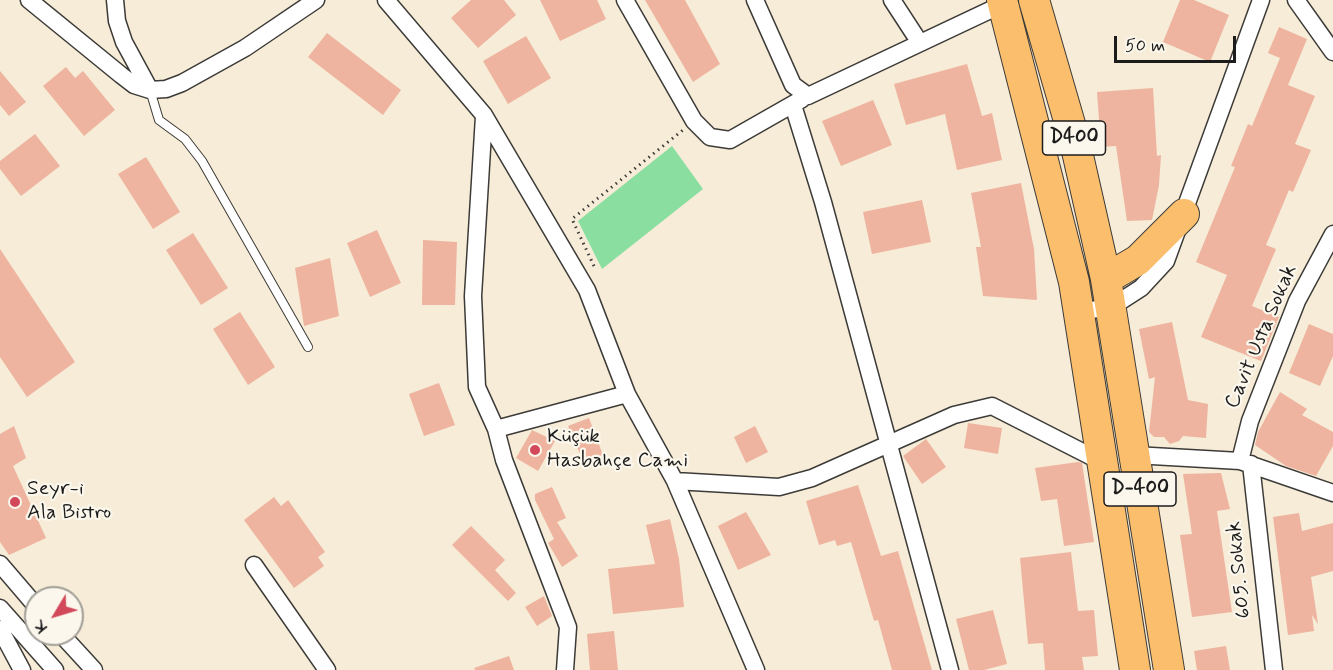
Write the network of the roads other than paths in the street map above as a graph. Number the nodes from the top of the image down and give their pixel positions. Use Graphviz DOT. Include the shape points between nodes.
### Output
graph roads {
  1 [pos="29,0"];
  2 [pos="115,0"];
  3 [pos="315,0"];
  4 [pos="386,0"];
  5 [pos="625,0"];
  6 [pos="755,0"];
  7 [pos="892,0"];
  8 [pos="1034,0"];
  9 [pos="1261,0"];
  10 [pos="1296,0"];
  11 [pos="1003,2"];
  12 [pos="920,43"];
  13 [pos="1333,52"];
  14 [pos="150,90"];
  15 [pos="808,96"];
  16 [pos="793,105"];
  17 [pos="484,115"];
  18 [pos="1184,214"];
  19 [pos="1333,234"];
  20 [pos="1106,279"];
  21 [pos="1074,282"];
  22 [pos="1110,308"];
  23 [pos="1079,311"];
  24 [pos="308,347"];
  25 [pos="627,393"];
  26 [pos="496,429"];
  27 [pos="888,446"];
  28 [pos="1134,455"];
  29 [pos="1102,462"];
  30 [pos="1245,463"];
  31 [pos="675,481"];
  32 [pos="1333,493"];
  33 [pos="0,564"];
  34 [pos="254,565"];
  35 [pos="24,592"];
  36 [pos="0,608"];
  37 [pos="0,630"];
  38 [pos="67,646"];
  39 [pos="71,646"];
  40 [pos="22,670"];
  41 [pos="55,670"];
  42 [pos="82,670"];
  43 [pos="94,670"];
  44 [pos="327,670"];
  45 [pos="565,670"];
  46 [pos="756,670"];
  47 [pos="950,670"];
  48 [pos="1135,670"];
  49 [pos="1169,670"];
  50 [pos="1274,670"];
  1 -- 14 [label="street" via="134,85"];
  2 -- 14 [label="street" via="124,42"];
  3 -- 14 [label="street" via="245,48 182,83"];
  4 -- 17 [label="street"];
  5 -- 16 [label="street" via="694,121 710,137 730,140"];
  6 -- 15 [label="street" via="793,85"];
  7 -- 12 [label="street"];
  8 -- 20 [label="highway, D400" via="1074,138"];
  9 -- 18 [label="street"];
  10 -- 13 [label="street"];
  11 -- 12 [label="street"];
  11 -- 21 [label="highway, D-400"];
  12 -- 15 [label="street"];
  14 -- 24 [label="lane" via="159,120 185,139 202,161"];
  15 -- 16 [label="street"];
  16 -- 27 [label="street"];
  17 -- 25 [label="street" via="587,290"];
  17 -- 26 [label="street" via="473,296 477,387"];
  18 -- 20 [label="highway" via="1138,260"];
  18 -- 22 [label="street" via="1166,261 1141,288"];
  19 -- 30 [label="street, Cavit Usta Sokak" via="1297,301 1250,421"];
  20 -- 21 [label="street"];
  20 -- 22 [label="highway, D-400"];
  21 -- 23 [label="highway, D-400"];
  22 -- 23 [label="street"];
  22 -- 28 [label="highway, D-400"];
  23 -- 29 [label="highway, D-400"];
  25 -- 26 [label="street"];
  25 -- 31 [label="street"];
  26 -- 45 [label="street" via="504,460 568,627"];
  27 -- 29 [label="street" via="954,415 992,406"];
  27 -- 31 [label="street" via="812,478 779,487"];
  27 -- 47 [label="street"];
  28 -- 30 [label="street"];
  28 -- 49 [label="highway, D-400"];
  29 -- 48 [label="highway, D-400"];
  30 -- 32 [label="street"];
  30 -- 50 [label="street, 605. Sokak"];
  31 -- 46 [label="street"];
  33 -- 35 [label="street"];
  34 -- 44 [label="street"];
  36 -- 41 [label="street"];
  37 -- 40 [label="street"];
  38 -- 42 [label="street"];
  39 -- 43 [label="street"];
}
